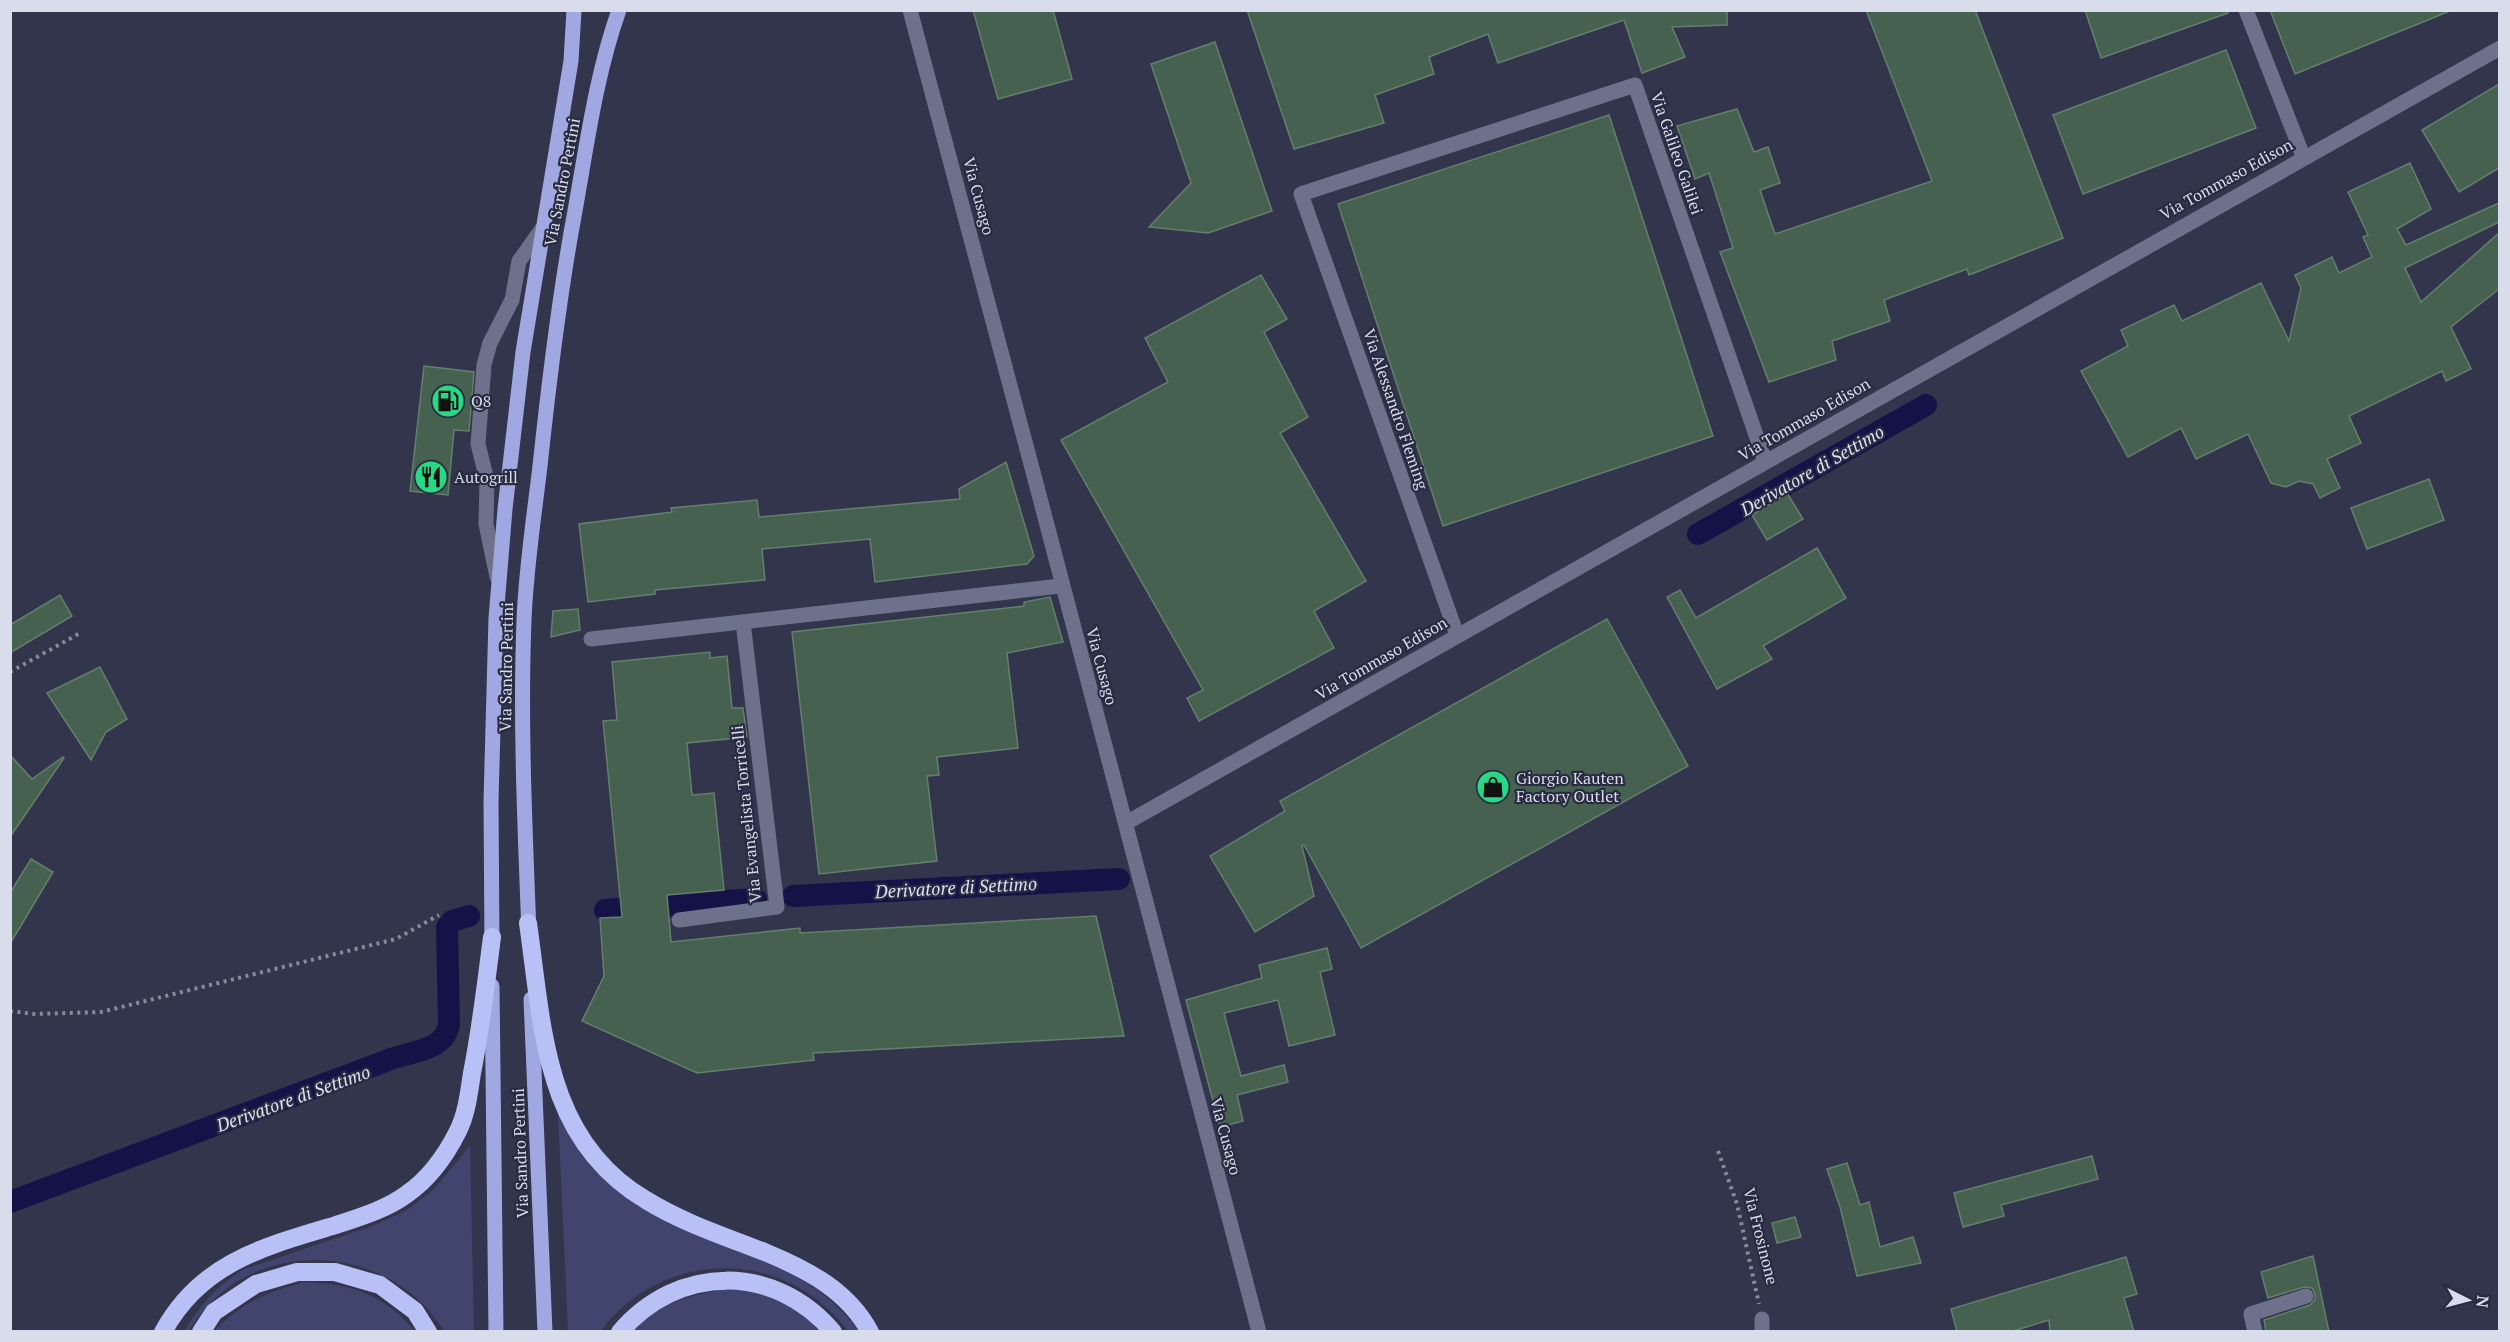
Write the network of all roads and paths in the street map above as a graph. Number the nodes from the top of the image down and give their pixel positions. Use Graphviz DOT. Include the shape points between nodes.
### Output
graph roads {
  1 [pos="574,10"];
  2 [pos="619,10"];
  3 [pos="910,10"];
  4 [pos="2246,10"];
  5 [pos="2499,48"];
  6 [pos="2303,156"];
  7 [pos="1301,194"];
  8 [pos="542,229"];
  9 [pos="1765,461"];
  10 [pos="499,584"];
  11 [pos="1061,586"];
  12 [pos="744,622"];
  13 [pos="82,632"];
  14 [pos="1457,635"];
  15 [pos="591,639"];
  16 [pos="10,672"];
  17 [pos="1126,823"];
  18 [pos="439,915"];
  19 [pos="679,921"];
  20 [pos="528,923"];
  21 [pos="492,938"];
  22 [pos="10,1011"];
  23 [pos="1718,1151"];
  24 [pos="2306,1296"];
  25 [pos="1762,1325"];
  26 [pos="163,1332"];
  27 [pos="201,1332"];
  28 [pos="429,1332"];
  29 [pos="496,1332"];
  30 [pos="545,1332"];
  31 [pos="620,1332"];
  32 [pos="833,1332"];
  33 [pos="870,1332"];
  34 [pos="1259,1332"];
  35 [pos="2255,1332"];
  1 -- 8 [label="main road, Via Sandro Pertini" via="571,61"];
  2 -- 20 [label="main road, Via Sandro Pertini" via="599,78 565,264 531,542 524,618 522,783"];
  3 -- 11 [label="street, Via Cusago"];
  4 -- 6 [label="street"];
  5 -- 6 [label="street, Via Tommaso Edison"];
  6 -- 9 [label="street, Via Tommaso Edison"];
  7 -- 9 [label="street, Via Galileo Galilei" via="1635,85"];
  7 -- 14 [label="street, Via Alessandro Fleming"];
  8 -- 10 [label="main road, Via Sandro Pertini" via="523,352"];
  8 -- 10 [label="street" via="519,261 512,300 490,343 484,365 478,444 487,480 486,524"];
  9 -- 14 [label="street, Via Tommaso Edison"];
  10 -- 21 [label="main road, Via Sandro Pertini" via="491,801"];
  11 -- 12 [label="street"];
  11 -- 17 [label="street, Via Cusago"];
  12 -- 15 [label="street"];
  12 -- 19 [label="street, Via Evangelista Torricelli" via="777,907"];
  13 -- 16 [label="path"];
  14 -- 17 [label="street, Via Tommaso Edison"];
  17 -- 34 [label="street, Via Cusago"];
  18 -- 22 [label="path" via="396,939 101,1012"];
  20 -- 30 [label="main road, Via Sandro Pertini"];
  20 -- 33 [label="highway" via="550,1065 566,1113 582,1142 604,1169 647,1202 782,1260 830,1286 852,1306"];
  21 -- 26 [label="highway" via="466,1106 459,1129 431,1173 407,1195 379,1209 232,1261 188,1295"];
  21 -- 29 [label="main road, Via Sandro Pertini"];
  23 -- 25 [label="path, Via Frosinone" via="1737,1204"];
  24 -- 35 [label="street" via="2251,1314"];
  27 -- 28 [label="highway" via="214,1312 256,1284 297,1272 335,1272 380,1286 415,1311"];
  31 -- 32 [label="highway" via="657,1299 691,1285 725,1280 761,1283 790,1294 819,1314"];
}
